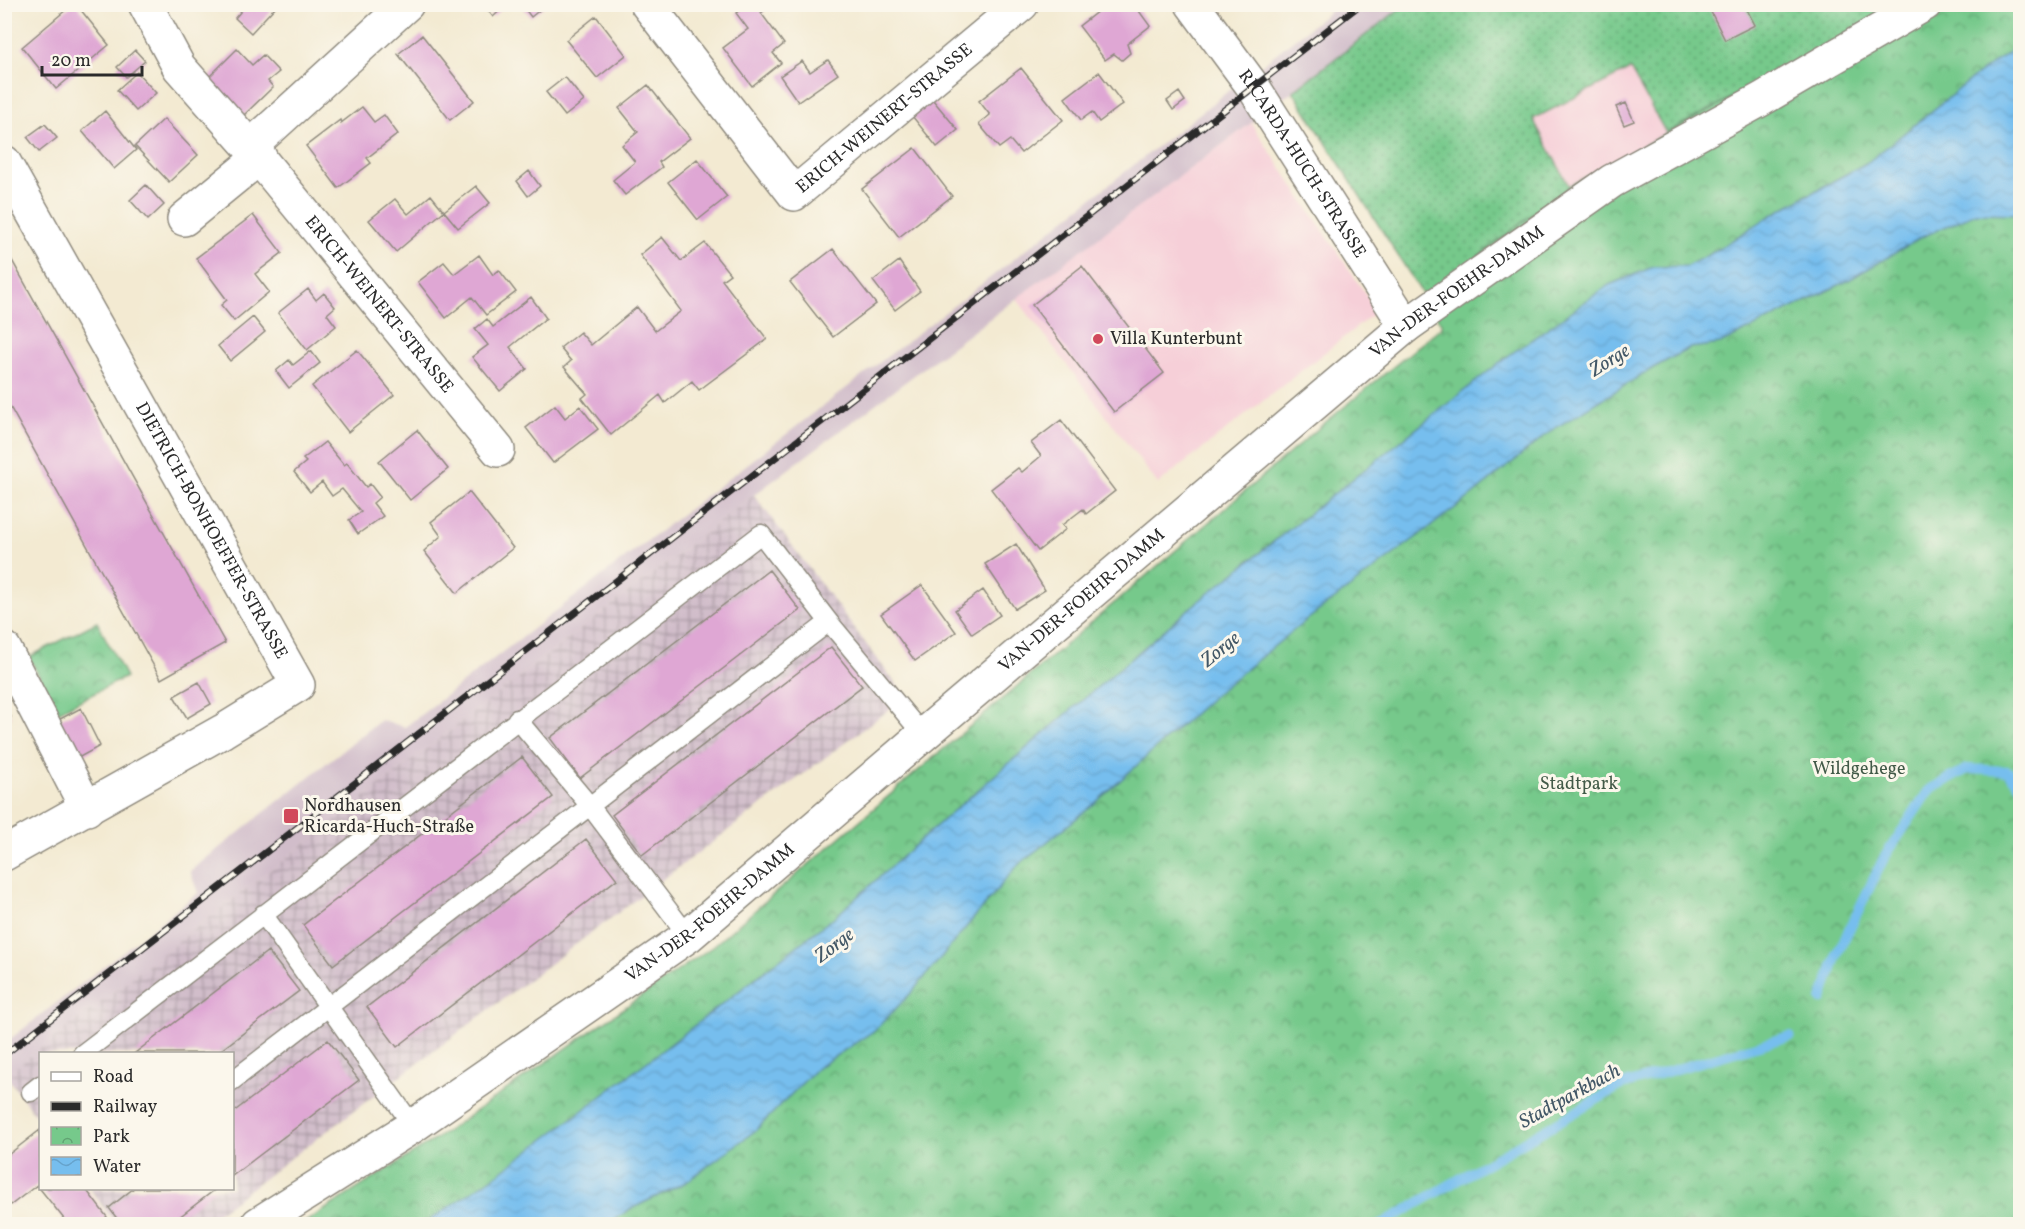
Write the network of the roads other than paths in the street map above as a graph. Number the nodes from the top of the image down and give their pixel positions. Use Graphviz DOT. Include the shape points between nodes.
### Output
graph roads {
  1 [pos="145,4"];
  2 [pos="407,4"];
  3 [pos="647,4"];
  4 [pos="1023,4"];
  5 [pos="1192,4"];
  6 [pos="1925,4"];
  7 [pos="255,152"];
  8 [pos="4,162"];
  9 [pos="184,219"];
  10 [pos="1406,326"];
  11 [pos="498,450"];
  12 [pos="829,622"];
  13 [pos="4,648"];
  14 [pos="517,719"];
  15 [pos="923,735"];
  16 [pos="590,806"];
  17 [pos="87,809"];
  18 [pos="4,854"];
  19 [pos="263,914"];
  20 [pos="688,936"];
  21 [pos="330,1007"];
  22 [pos="83,1052"];
  23 [pos="234,1079"];
  24 [pos="413,1126"];
  25 [pos="258,1224"];
  1 -- 7 [label="street, ERICH-WEINERT-STRASSE" via="179,67"];
  2 -- 7 [label="street"];
  3 -- 4 [label="street, ERICH-WEINERT-STRASSE" via="794,194"];
  5 -- 10 [label="street, RICARDA-HUCH-STRASSE" via="1254,88"];
  6 -- 10 [label="street, VAN-DER-FOEHR-DAMM" via="1612,180"];
  7 -- 9 [label="street"];
  7 -- 11 [label="street, ERICH-WEINERT-STRASSE"];
  8 -- 17 [label="street, DIETRICH-BONHOEFFER-STRASSE" via="298,685"];
  10 -- 15 [label="street, VAN-DER-FOEHR-DAMM"];
  12 -- 14 [label="lane" via="761,534"];
  12 -- 15 [label="lane"];
  12 -- 16 [label="lane"];
  13 -- 17 [label="street"];
  14 -- 16 [label="lane"];
  14 -- 19 [label="lane"];
  15 -- 20 [label="street, VAN-DER-FOEHR-DAMM"];
  16 -- 20 [label="lane"];
  16 -- 21 [label="lane"];
  17 -- 18 [label="street, DIETRICH-BONHOEFFER-STRASSE"];
  19 -- 21 [label="lane"];
  19 -- 22 [label="lane"];
  20 -- 24 [label="street, VAN-DER-FOEHR-DAMM"];
  21 -- 23 [label="lane"];
  21 -- 24 [label="lane"];
  24 -- 25 [label="street, VAN-DER-FOEHR-DAMM"];
}
